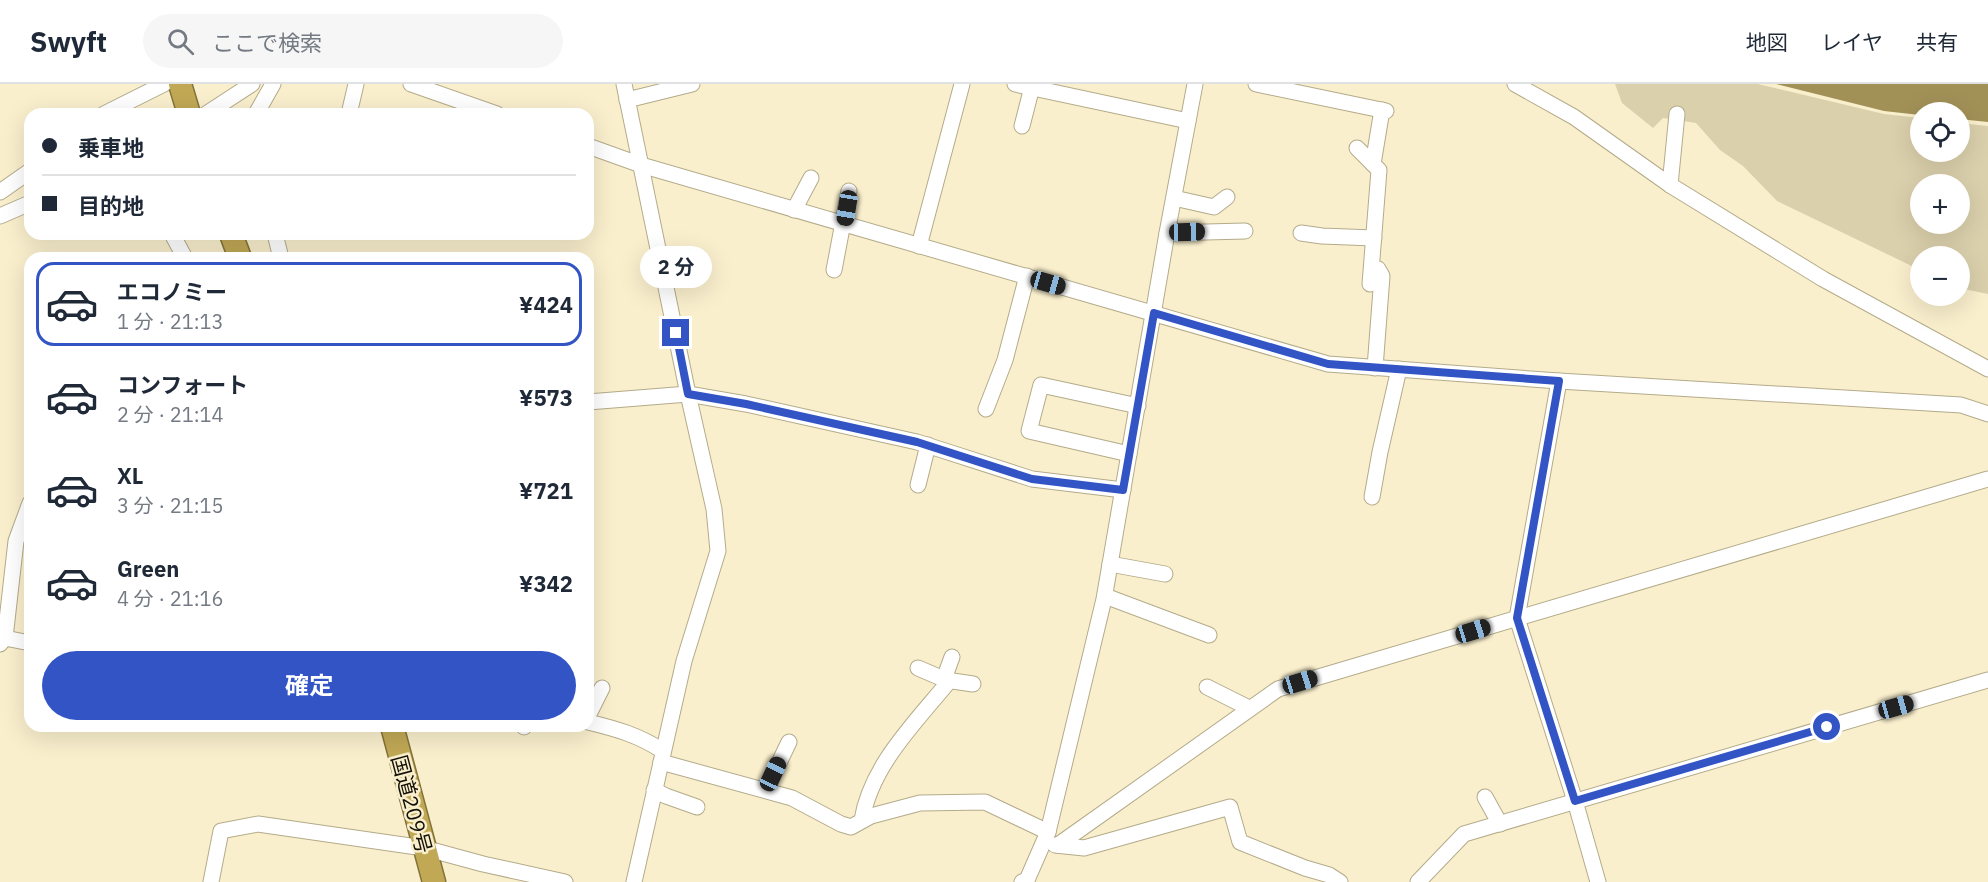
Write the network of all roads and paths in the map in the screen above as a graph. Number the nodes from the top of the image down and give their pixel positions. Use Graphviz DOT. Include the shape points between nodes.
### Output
graph roads {
  1 [pos="164,84"];
  2 [pos="180,84"];
  3 [pos="252,84"];
  4 [pos="273,84"];
  5 [pos="356,84"];
  6 [pos="411,84"];
  7 [pos="624,84"];
  8 [pos="692,84"];
  9 [pos="962,84"];
  10 [pos="1015,84"];
  11 [pos="1195,84"];
  12 [pos="1256,84"];
  13 [pos="1515,84"];
  14 [pos="1032,87"];
  15 [pos="627,100"];
  16 [pos="116,108"];
  17 [pos="187,108"];
  18 [pos="215,108"];
  19 [pos="259,108"];
  20 [pos="350,108"];
  21 [pos="480,108"];
  22 [pos="1677,114"];
  23 [pos="1188,121"];
  24 [pos="1022,126"];
  25 [pos="594,148"];
  26 [pos="1357,148"];
  27 [pos="1373,164"];
  28 [pos="641,165"];
  29 [pos="24,175"];
  30 [pos="812,178"];
  31 [pos="1670,185"];
  32 [pos="849,191"];
  33 [pos="0,192"];
  34 [pos="1227,197"];
  35 [pos="1174,198"];
  36 [pos="24,206"];
  37 [pos="794,210"];
  38 [pos="0,216"];
  39 [pos="844,224"];
  40 [pos="1245,231"];
  41 [pos="1167,233"];
  42 [pos="1301,233"];
  43 [pos="1374,238"];
  44 [pos="919,246"];
  45 [pos="1372,269"];
  46 [pos="834,270"];
  47 [pos="1027,276"];
  48 [pos="1370,284"];
  49 [pos="1154,313"];
  50 [pos="1375,368"];
  51 [pos="1399,369"];
  52 [pos="1988,369"];
  53 [pos="1559,381"];
  54 [pos="688,394"];
  55 [pos="594,402"];
  56 [pos="1138,406"];
  57 [pos="986,410"];
  58 [pos="1988,414"];
  59 [pos="928,445"];
  60 [pos="1129,454"];
  61 [pos="1988,479"];
  62 [pos="918,485"];
  63 [pos="1123,490"];
  64 [pos="1372,497"];
  65 [pos="24,519"];
  66 [pos="1110,564"];
  67 [pos="1165,574"];
  68 [pos="1105,596"];
  69 [pos="1517,618"];
  70 [pos="1209,635"];
  71 [pos="3,641"];
  72 [pos="24,643"];
  73 [pos="952,657"];
  74 [pos="918,668"];
  75 [pos="947,680"];
  76 [pos="1988,680"];
  77 [pos="973,684"];
  78 [pos="1207,687"];
  79 [pos="602,688"];
  80 [pos="594,704"];
  81 [pos="1249,708"];
  82 [pos="594,723"];
  83 [pos="394,732"];
  84 [pos="789,742"];
  85 [pos="662,757"];
  86 [pos="654,790"];
  87 [pos="766,790"];
  88 [pos="1485,797"];
  89 [pos="1575,801"];
  90 [pos="697,807"];
  91 [pos="862,820"];
  92 [pos="1500,824"];
  93 [pos="1050,840"];
  94 [pos="424,848"];
  95 [pos="211,882"];
  96 [pos="434,882"];
  97 [pos="564,882"];
  98 [pos="633,882"];
  99 [pos="1023,882"];
  100 [pos="1340,882"];
  101 [pos="1418,882"];
  102 [pos="1598,882"];
  1 -- 16 [label="street"];
  2 -- 17 [label="highway"];
  3 -- 18 [label="street"];
  4 -- 19 [label="street"];
  5 -- 20 [label="street"];
  6 -- 21 [label="street"];
  7 -- 15 [label="street"];
  8 -- 15 [label="street"];
  9 -- 44 [label="street"];
  10 -- 14 [label="street"];
  11 -- 23 [label="street"];
  12 -- 27 [label="street" via="1384,111"];
  13 -- 31 [label="street" via="1574,117"];
  14 -- 23 [label="street"];
  14 -- 24 [label="street"];
  15 -- 28 [label="street"];
  22 -- 31 [label="street"];
  23 -- 35 [label="street"];
  25 -- 28 [label="street"];
  26 -- 27 [label="street"];
  27 -- 43 [label="street" via="1379,170"];
  28 -- 37 [label="street"];
  28 -- 54 [label="street"];
  29 -- 33 [label="street"];
  30 -- 37 [label="street"];
  31 -- 52 [label="street" via="1823,279"];
  32 -- 39 [label="street"];
  34 -- 35 [label="street" via="1214,207"];
  35 -- 41 [label="street"];
  36 -- 38 [label="street"];
  37 -- 39 [label="street"];
  39 -- 44 [label="street"];
  39 -- 46 [label="street"];
  40 -- 41 [label="street"];
  41 -- 49 [label="street"];
  42 -- 43 [label="street"];
  43 -- 45 [label="street"];
  44 -- 47 [label="street"];
  45 -- 48 [label="street"];
  45 -- 50 [label="street" via="1378,269 1382,276"];
  47 -- 49 [label="street"];
  47 -- 57 [label="street" via="1005,360"];
  49 -- 50 [label="street" via="1328,364"];
  49 -- 56 [label="street"];
  50 -- 51 [label="street"];
  51 -- 53 [label="street"];
  51 -- 64 [label="street"];
  53 -- 58 [label="street" via="1961,405"];
  53 -- 69 [label="street"];
  54 -- 55 [label="street"];
  54 -- 59 [label="street"];
  54 -- 85 [label="street" via="714,509 718,551 684,662"];
  56 -- 60 [label="street"];
  56 -- 60 [label="street" via="1041,384 1029,431"];
  59 -- 62 [label="street"];
  59 -- 63 [label="street" via="1032,479"];
  60 -- 63 [label="street"];
  61 -- 69 [label="street"];
  63 -- 66 [label="street"];
  65 -- 71 [label="street" via="16,540"];
  66 -- 67 [label="street"];
  66 -- 68 [label="street"];
  68 -- 70 [label="street"];
  68 -- 93 [label="street"];
  69 -- 81 [label="street" via="1278,689"];
  69 -- 89 [label="street"];
  71 -- 72 [label="street"];
  73 -- 75 [label="street"];
  74 -- 75 [label="street"];
  75 -- 77 [label="street"];
  75 -- 91 [label="street" via="874,780"];
  76 -- 89 [label="street"];
  78 -- 81 [label="street"];
  79 -- 80 [label="street"];
  81 -- 93 [label="street"];
  82 -- 85 [label="street" via="646,740"];
  83 -- 94 [label="highway, 国道209号"];
  84 -- 87 [label="street"];
  85 -- 86 [label="street"];
  85 -- 87 [label="street"];
  86 -- 90 [label="street"];
  86 -- 98 [label="street"];
  87 -- 91 [label="street" via="792,798 841,824 851,827"];
  88 -- 92 [label="street"];
  89 -- 92 [label="street"];
  89 -- 102 [label="street"];
  91 -- 93 [label="street" via="920,803 985,802"];
  92 -- 101 [label="street" via="1464,834"];
  93 -- 99 [label="street"];
  93 -- 100 [label="street" via="1084,848 1230,807 1240,842"];
  94 -- 95 [label="street" via="258,824 221,831"];
  94 -- 96 [label="highway, 国道209号"];
  94 -- 97 [label="street"];
}
